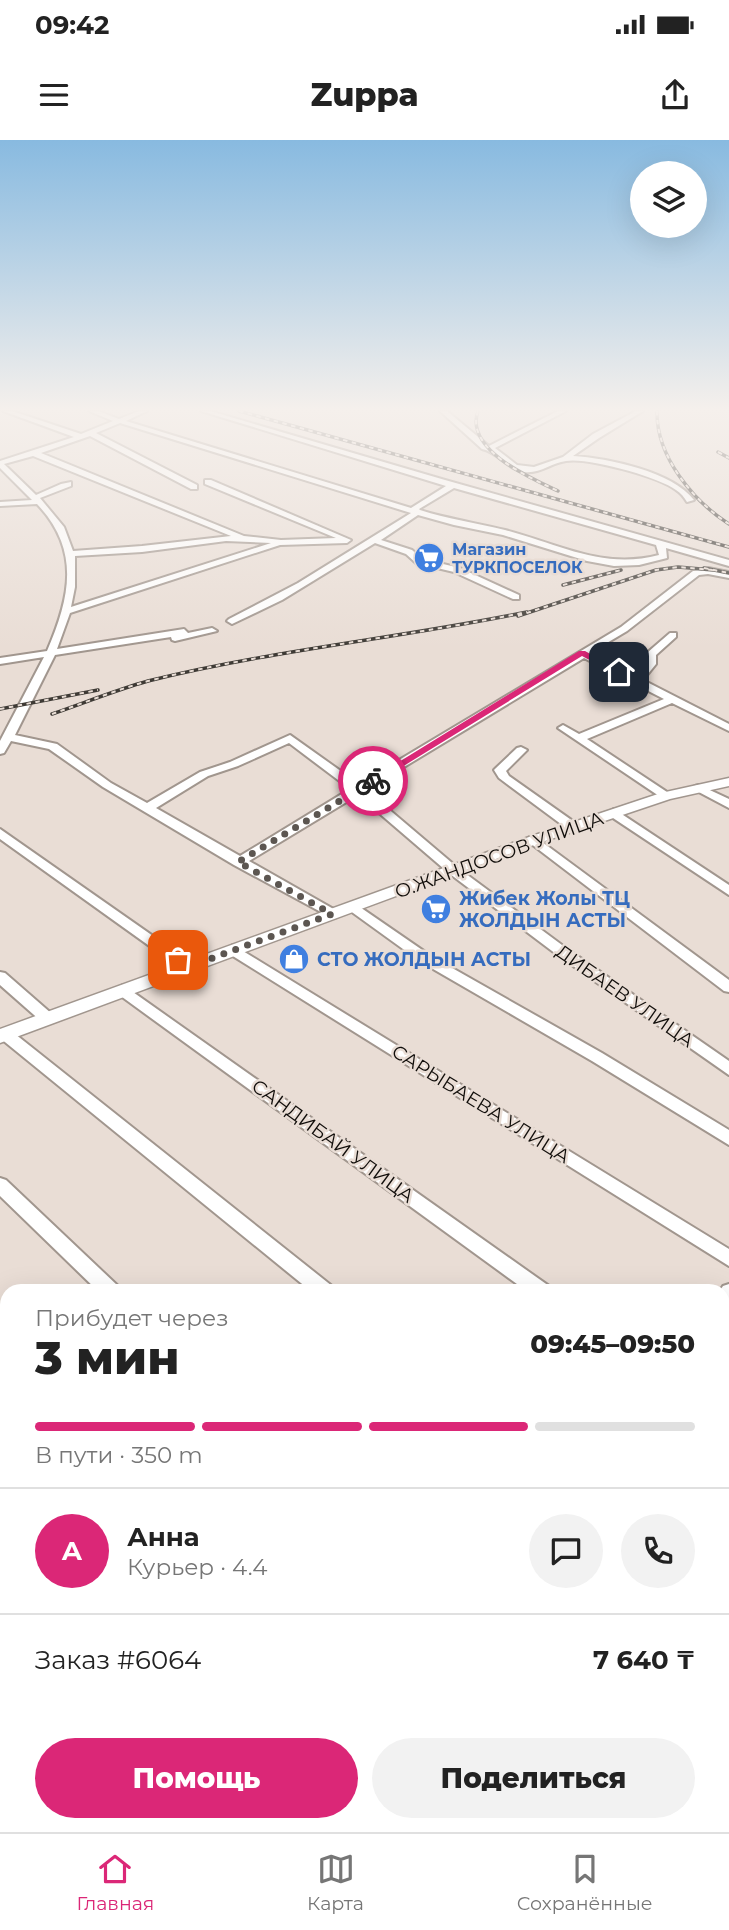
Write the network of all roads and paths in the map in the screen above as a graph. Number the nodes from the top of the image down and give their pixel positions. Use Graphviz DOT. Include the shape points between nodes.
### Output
graph roads {
  1 [pos="26,490"];
  2 [pos="49,490"];
  3 [pos="124,490"];
  4 [pos="227,490"];
  5 [pos="343,490"];
  6 [pos="445,490"];
  7 [pos="471,490"];
  8 [pos="681,490"];
  9 [pos="36,500"];
  10 [pos="690,500"];
  11 [pos="0,504"];
  12 [pos="417,512"];
  13 [pos="242,538"];
  14 [pos="347,540"];
  15 [pos="374,540"];
  16 [pos="285,543"];
  17 [pos="660,543"];
  18 [pos="363,547"];
  19 [pos="72,554"];
  20 [pos="729,562"];
  21 [pos="729,575"];
  22 [pos="516,597"];
  23 [pos="64,612"];
  24 [pos="232,621"];
  25 [pos="212,631"];
  26 [pos="184,632"];
  27 [pos="673,635"];
  28 [pos="582,653"];
  29 [pos="49,658"];
  30 [pos="0,661"];
  31 [pos="638,681"];
  32 [pos="674,698"];
  33 [pos="729,727"];
  34 [pos="564,728"];
  35 [pos="8,737"];
  36 [pos="579,738"];
  37 [pos="522,750"];
  38 [pos="0,751"];
  39 [pos="729,782"];
  40 [pos="699,788"];
  41 [pos="359,790"];
  42 [pos="666,796"];
  43 [pos="729,804"];
  44 [pos="147,808"];
  45 [pos="614,813"];
  46 [pos="573,827"];
  47 [pos="0,833"];
  48 [pos="534,840"];
  49 [pos="238,862"];
  50 [pos="454,871"];
  51 [pos="729,891"];
  52 [pos="354,907"];
  53 [pos="332,914"];
  54 [pos="233,950"];
  55 [pos="188,967"];
  56 [pos="0,976"];
  57 [pos="729,987"];
  58 [pos="123,990"];
  59 [pos="47,1017"];
  60 [pos="2,1035"];
  61 [pos="729,1069"];
  62 [pos="729,1138"];
  63 [pos="0,1185"];
  64 [pos="729,1258"];
  65 [pos="105,1284"];
  66 [pos="316,1284"];
  67 [pos="531,1284"];
  1 -- 9 [label="street"];
  2 -- 9 [label="street"];
  3 -- 13 [label="street"];
  4 -- 14 [label="street"];
  5 -- 12 [label="street"];
  6 -- 12 [label="street" via="415,508"];
  7 -- 17 [label="street"];
  8 -- 10 [label="street"];
  9 -- 11 [label="street"];
  9 -- 19 [label="street" via="64,533"];
  12 -- 15 [label="street"];
  12 -- 17 [label="street" via="632,565 664,556"];
  13 -- 16 [label="street"];
  13 -- 19 [label="street"];
  14 -- 16 [label="street"];
  14 -- 18 [label="street"];
  15 -- 18 [label="street"];
  15 -- 22 [label="street"];
  16 -- 23 [label="street"];
  17 -- 20 [label="street"];
  18 -- 24 [label="street"];
  19 -- 23 [label="street"];
  21 -- 28 [label="street" via="708,571 695,575 624,629"];
  23 -- 29 [label="street"];
  25 -- 29 [label="street"];
  26 -- 29 [label="street"];
  27 -- 31 [label="street" via="651,654 651,664"];
  28 -- 31 [label="street"];
  28 -- 41 [label="street"];
  29 -- 30 [label="street"];
  29 -- 35 [label="street"];
  31 -- 32 [label="street"];
  32 -- 33 [label="street"];
  32 -- 36 [label="street"];
  34 -- 36 [label="street"];
  35 -- 38 [label="street"];
  35 -- 44 [label="street" via="53,746"];
  36 -- 42 [label="street"];
  37 -- 46 [label="street" via="500,770 505,778"];
  39 -- 40 [label="main road, О.ЖАНДОСОВ УЛИЦА"];
  40 -- 42 [label="main road, О.ЖАНДОСОВ УЛИЦА"];
  40 -- 43 [label="street"];
  41 -- 44 [label="street, ДИБАЕВ УЛИЦА" via="290,737 204,774"];
  41 -- 49 [label="street"];
  41 -- 50 [label="street, ДИБАЕВ УЛИЦА"];
  42 -- 45 [label="main road, О.ЖАНДОСОВ УЛИЦА"];
  44 -- 49 [label="street"];
  45 -- 46 [label="main road, О.ЖАНДОСОВ УЛИЦА"];
  45 -- 51 [label="street"];
  46 -- 48 [label="main road, О.ЖАНДОСОВ УЛИЦА"];
  47 -- 55 [label="street"];
  48 -- 50 [label="main road, О.ЖАНДОСОВ УЛИЦА"];
  48 -- 57 [label="street"];
  49 -- 53 [label="street"];
  50 -- 52 [label="main road, О.ЖАНДОСОВ УЛИЦА"];
  50 -- 61 [label="street, ДИБАЕВ УЛИЦА"];
  52 -- 53 [label="main road, О.ЖАНДОСОВ УЛИЦА"];
  52 -- 62 [label="street" via="426,959"];
  53 -- 54 [label="main road, О.ЖАНДОСОВ УЛИЦА"];
  54 -- 55 [label="main road, О.ЖАНДОСОВ УЛИЦА"];
  54 -- 64 [label="street, САРЫБАЕВА УЛИЦА"];
  55 -- 58 [label="main road, О.ЖАНДОСОВ УЛИЦА"];
  56 -- 59 [label="street"];
  58 -- 59 [label="main road, О.ЖАНДОСОВ УЛИЦА"];
  58 -- 67 [label="street, САНДИБАЙ УЛИЦА"];
  59 -- 60 [label="main road, О.ЖАНДОСОВ УЛИЦА"];
  60 -- 66 [label="street"];
  63 -- 65 [label="street"];
}
